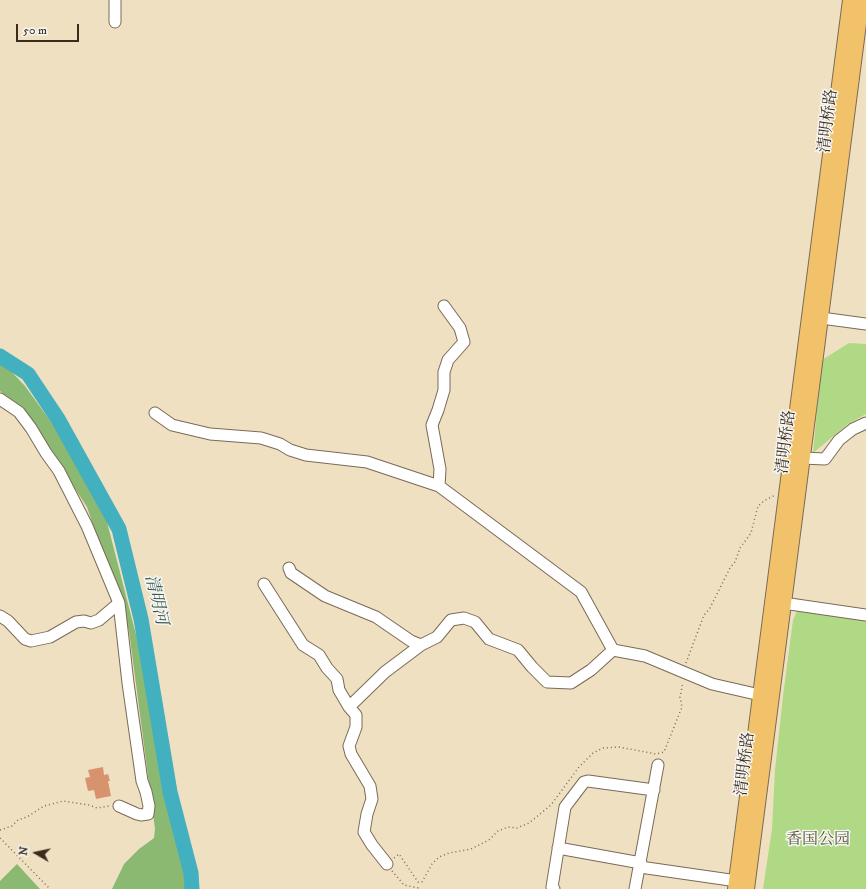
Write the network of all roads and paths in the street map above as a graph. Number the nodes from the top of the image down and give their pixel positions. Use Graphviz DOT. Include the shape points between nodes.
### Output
graph roads {
  1 [pos="114,0"];
  2 [pos="850,0"];
  3 [pos="862,0"];
  4 [pos="115,22"];
  5 [pos="444,306"];
  6 [pos="815,317"];
  7 [pos="866,324"];
  8 [pos="0,399"];
  9 [pos="156,413"];
  10 [pos="866,423"];
  11 [pos="802,458"];
  12 [pos="439,486"];
  13 [pos="787,492"];
  14 [pos="289,568"];
  15 [pos="264,584"];
  16 [pos="119,603"];
  17 [pos="784,603"];
  18 [pos="866,615"];
  19 [pos="0,616"];
  20 [pos="420,645"];
  21 [pos="613,650"];
  22 [pos="683,671"];
  23 [pos="760,695"];
  24 [pos="349,707"];
  25 [pos="658,765"];
  26 [pos="654,790"];
  27 [pos="119,806"];
  28 [pos="0,830"];
  29 [pos="0,838"];
  30 [pos="558,848"];
  31 [pos="387,864"];
  32 [pos="640,865"];
  33 [pos="422,882"];
  34 [pos="741,885"];
  35 [pos="418,888"];
  36 [pos="50,889"];
  37 [pos="554,889"];
  38 [pos="635,889"];
  1 -- 4 [label="street"];
  2 -- 6 [label="main road, 清明桥路"];
  3 -- 6 [label="main road, 清明桥路"];
  5 -- 12 [label="street" via="460,328 464,342 448,360 444,372 444,390 432,425 440,469"];
  6 -- 7 [label="street"];
  6 -- 11 [label="main road, 清明桥路"];
  6 -- 13 [label="main road, 清明桥路"];
  8 -- 16 [label="street" via="19,412 59,471 87,526"];
  9 -- 12 [label="street" via="172,425 210,434 261,438 306,454 367,462"];
  10 -- 11 [label="street" via="839,440 825,458"];
  11 -- 17 [label="main road, 清明桥路"];
  12 -- 21 [label="street" via="581,592"];
  13 -- 22 [label="path" via="773,495 758,506 752,533 740,548 735,562 704,615"];
  13 -- 23 [label="main road, 清明桥路"];
  14 -- 20 [label="street" via="291,573 325,596 376,618"];
  15 -- 24 [label="street" via="303,645 319,656 337,679 339,690"];
  16 -- 19 [label="street" via="99,620 91,623 76,622 50,637 31,641 25,639"];
  16 -- 27 [label="street" via="148,814 137,814"];
  17 -- 18 [label="street"];
  17 -- 34 [label="main road, 清明桥路"];
  20 -- 21 [label="street" via="437,637 451,620 464,618 475,622 489,639 518,650 547,682 571,683 591,670"];
  20 -- 24 [label="street" via="385,672"];
  21 -- 22 [label="street" via="645,656"];
  22 -- 23 [label="street" via="712,684"];
  22 -- 33 [label="path" via="680,697 682,707 664,752 656,754 620,747 603,748 593,753 579,767 551,805 529,823 498,831 489,840 471,849 439,857"];
  23 -- 34 [label="main road, 清明桥路"];
  24 -- 31 [label="street" via="356,715 356,727 350,746 351,754 370,786 372,799 364,832"];
  25 -- 26 [label="street"];
  26 -- 30 [label="street" via="584,782 565,807"];
  26 -- 32 [label="street"];
  27 -- 28 [label="path" via="96,808 63,801 44,806 12,826"];
  29 -- 36 [label="path"];
  30 -- 32 [label="street"];
  30 -- 37 [label="street" via="552,887"];
  31 -- 33 [label="path" via="399,854 418,882"];
  31 -- 35 [label="path" via="404,885"];
  32 -- 34 [label="street"];
  32 -- 38 [label="street"];
  33 -- 35 [label="path"];
}
